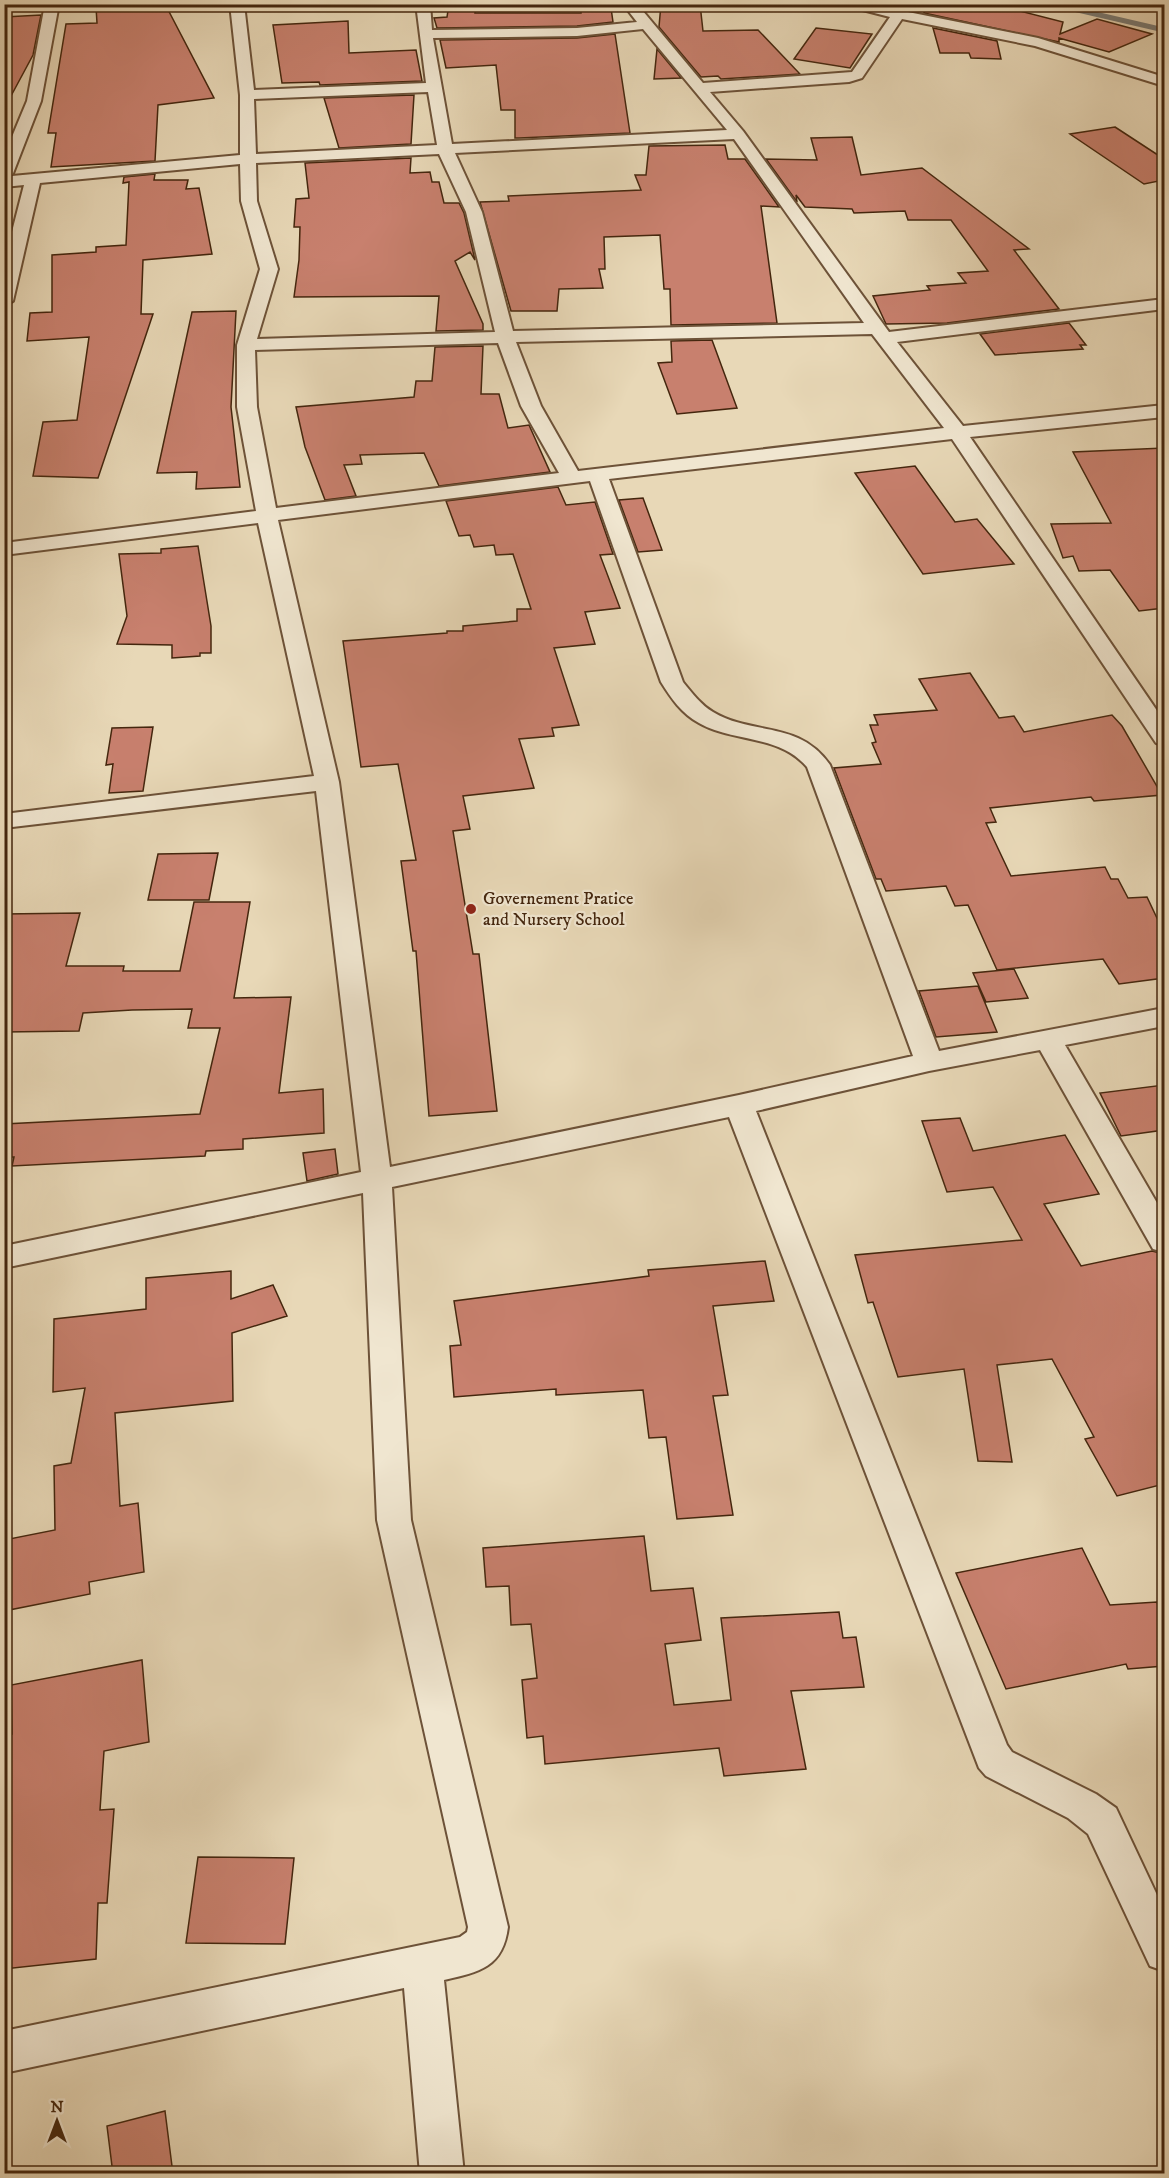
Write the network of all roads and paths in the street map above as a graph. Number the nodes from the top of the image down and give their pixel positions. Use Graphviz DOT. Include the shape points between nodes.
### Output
graph roads {
  1 [pos="52,4"];
  2 [pos="237,4"];
  3 [pos="423,4"];
  4 [pos="629,4"];
  5 [pos="845,4"];
  6 [pos="897,16"];
  7 [pos="645,25"];
  8 [pos="425,34"];
  9 [pos="1164,82"];
  10 [pos="434,87"];
  11 [pos="699,88"];
  12 [pos="247,94"];
  13 [pos="738,134"];
  14 [pos="445,149"];
  15 [pos="249,159"];
  16 [pos="4,177"];
  17 [pos="33,179"];
  18 [pos="4,182"];
  19 [pos="4,301"];
  20 [pos="1164,304"];
  21 [pos="881,333"];
  22 [pos="506,337"];
  23 [pos="246,345"];
  24 [pos="1164,411"];
  25 [pos="957,432"];
  26 [pos="597,474"];
  27 [pos="572,478"];
  28 [pos="267,515"];
  29 [pos="4,549"];
  30 [pos="1164,738"];
  31 [pos="327,782"];
  32 [pos="4,821"];
  33 [pos="1164,1017"];
  34 [pos="1049,1041"];
  35 [pos="928,1062"];
  36 [pos="739,1105"];
  37 [pos="377,1180"];
  38 [pos="1164,1241"];
  39 [pos="4,1257"];
  40 [pos="1164,1952"];
  41 [pos="422,1964"];
  42 [pos="4,2052"];
  43 [pos="442,2174"];
  1 -- 16 [label="street" via="34,101"];
  2 -- 12 [label="street"];
  3 -- 8 [label="street"];
  4 -- 7 [label="street"];
  5 -- 6 [label="street"];
  6 -- 9 [label="street" via="1038,42"];
  6 -- 11 [label="street" via="857,75 849,78"];
  7 -- 8 [label="street" via="577,32"];
  7 -- 11 [label="street"];
  8 -- 10 [label="street"];
  10 -- 12 [label="street"];
  10 -- 14 [label="street"];
  11 -- 13 [label="street"];
  12 -- 15 [label="street"];
  13 -- 14 [label="street"];
  13 -- 21 [label="street"];
  14 -- 15 [label="street"];
  14 -- 22 [label="street" via="474,213"];
  15 -- 17 [label="street"];
  15 -- 23 [label="street" via="249,201 269,269"];
  17 -- 18 [label="street"];
  17 -- 19 [label="street"];
  20 -- 21 [label="street"];
  21 -- 22 [label="street"];
  21 -- 25 [label="street"];
  22 -- 23 [label="street"];
  22 -- 27 [label="street" via="531,406"];
  23 -- 28 [label="street" via="247,407"];
  24 -- 25 [label="street"];
  25 -- 26 [label="street"];
  25 -- 30 [label="street"];
  26 -- 27 [label="street"];
  26 -- 35 [label="street" via="672,682 687,704 712,721 798,744 818,765"];
  27 -- 28 [label="street"];
  28 -- 29 [label="street"];
  28 -- 31 [label="street"];
  31 -- 32 [label="street"];
  31 -- 37 [label="street"];
  33 -- 34 [label="street"];
  34 -- 35 [label="street"];
  34 -- 38 [label="street"];
  35 -- 36 [label="street"];
  36 -- 37 [label="street"];
  36 -- 40 [label="street" via="992,1756 999,1764 1082,1806 1102,1821"];
  37 -- 39 [label="street"];
  37 -- 41 [label="street" via="394,1520 488,1927 486,1943 468,1954"];
  41 -- 42 [label="street"];
  41 -- 43 [label="street"];
}
